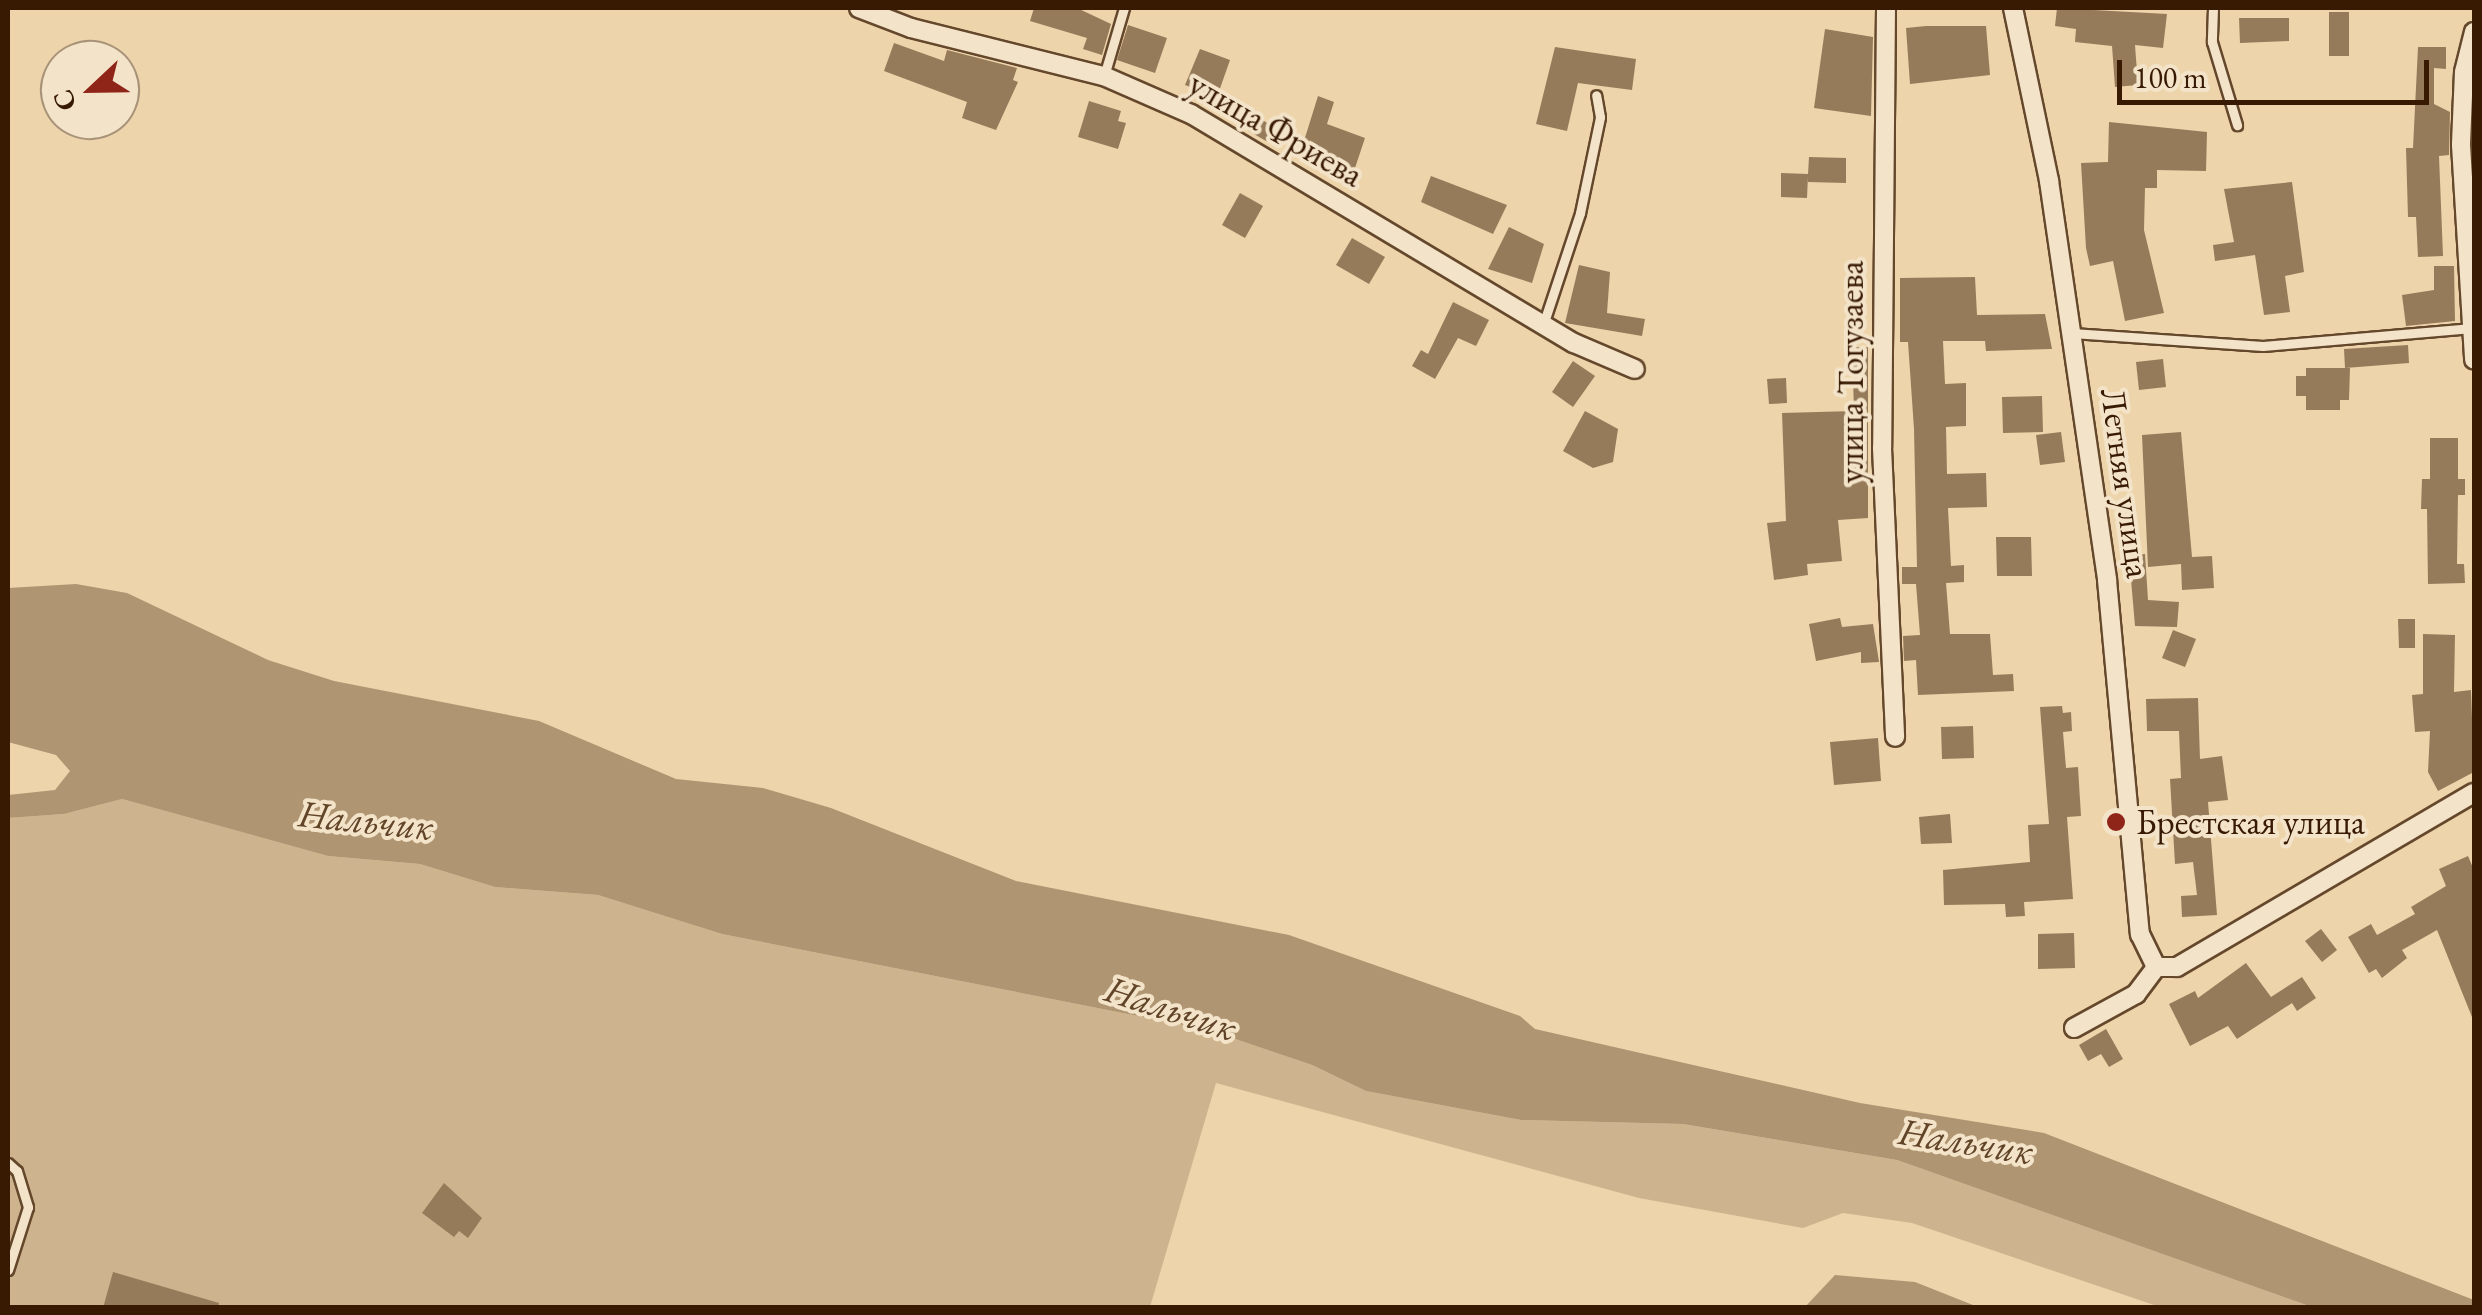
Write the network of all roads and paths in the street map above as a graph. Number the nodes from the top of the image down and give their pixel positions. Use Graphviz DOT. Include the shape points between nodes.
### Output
graph roads {
  1 [pos="859,8"];
  2 [pos="1124,8"];
  3 [pos="1886,8"];
  4 [pos="2013,8"];
  5 [pos="2213,8"];
  6 [pos="2474,32"];
  7 [pos="1104,76"];
  8 [pos="1596,95"];
  9 [pos="2237,124"];
  10 [pos="1544,322"];
  11 [pos="2472,328"];
  12 [pos="2072,333"];
  13 [pos="2474,360"];
  14 [pos="1635,369"];
  15 [pos="1894,737"];
  16 [pos="2474,793"];
  17 [pos="2156,967"];
  18 [pos="2074,1028"];
  19 [pos="8,1163"];
  20 [pos="8,1270"];
  1 -- 7 [label="street, улица Фриева" via="911,28"];
  2 -- 7 [label="lane"];
  3 -- 15 [label="street, улица Тогузаева" via="1882,448"];
  4 -- 12 [label="street, Летняя улица"];
  5 -- 9 [label="lane" via="2212,42"];
  6 -- 11 [label="street" via="2461,108"];
  7 -- 10 [label="street, улица Фриева" via="1192,114"];
  8 -- 10 [label="lane" via="1600,117 1580,213"];
  10 -- 14 [label="street, улица Фриева"];
  11 -- 12 [label="lane" via="2264,346"];
  11 -- 13 [label="street"];
  12 -- 17 [label="street, Летняя улица" via="2116,648 2140,934"];
  16 -- 17 [label="street" via="2178,966"];
  17 -- 18 [label="street" via="2136,994"];
  19 -- 20 [label="lane" via="28,1207"];
}
